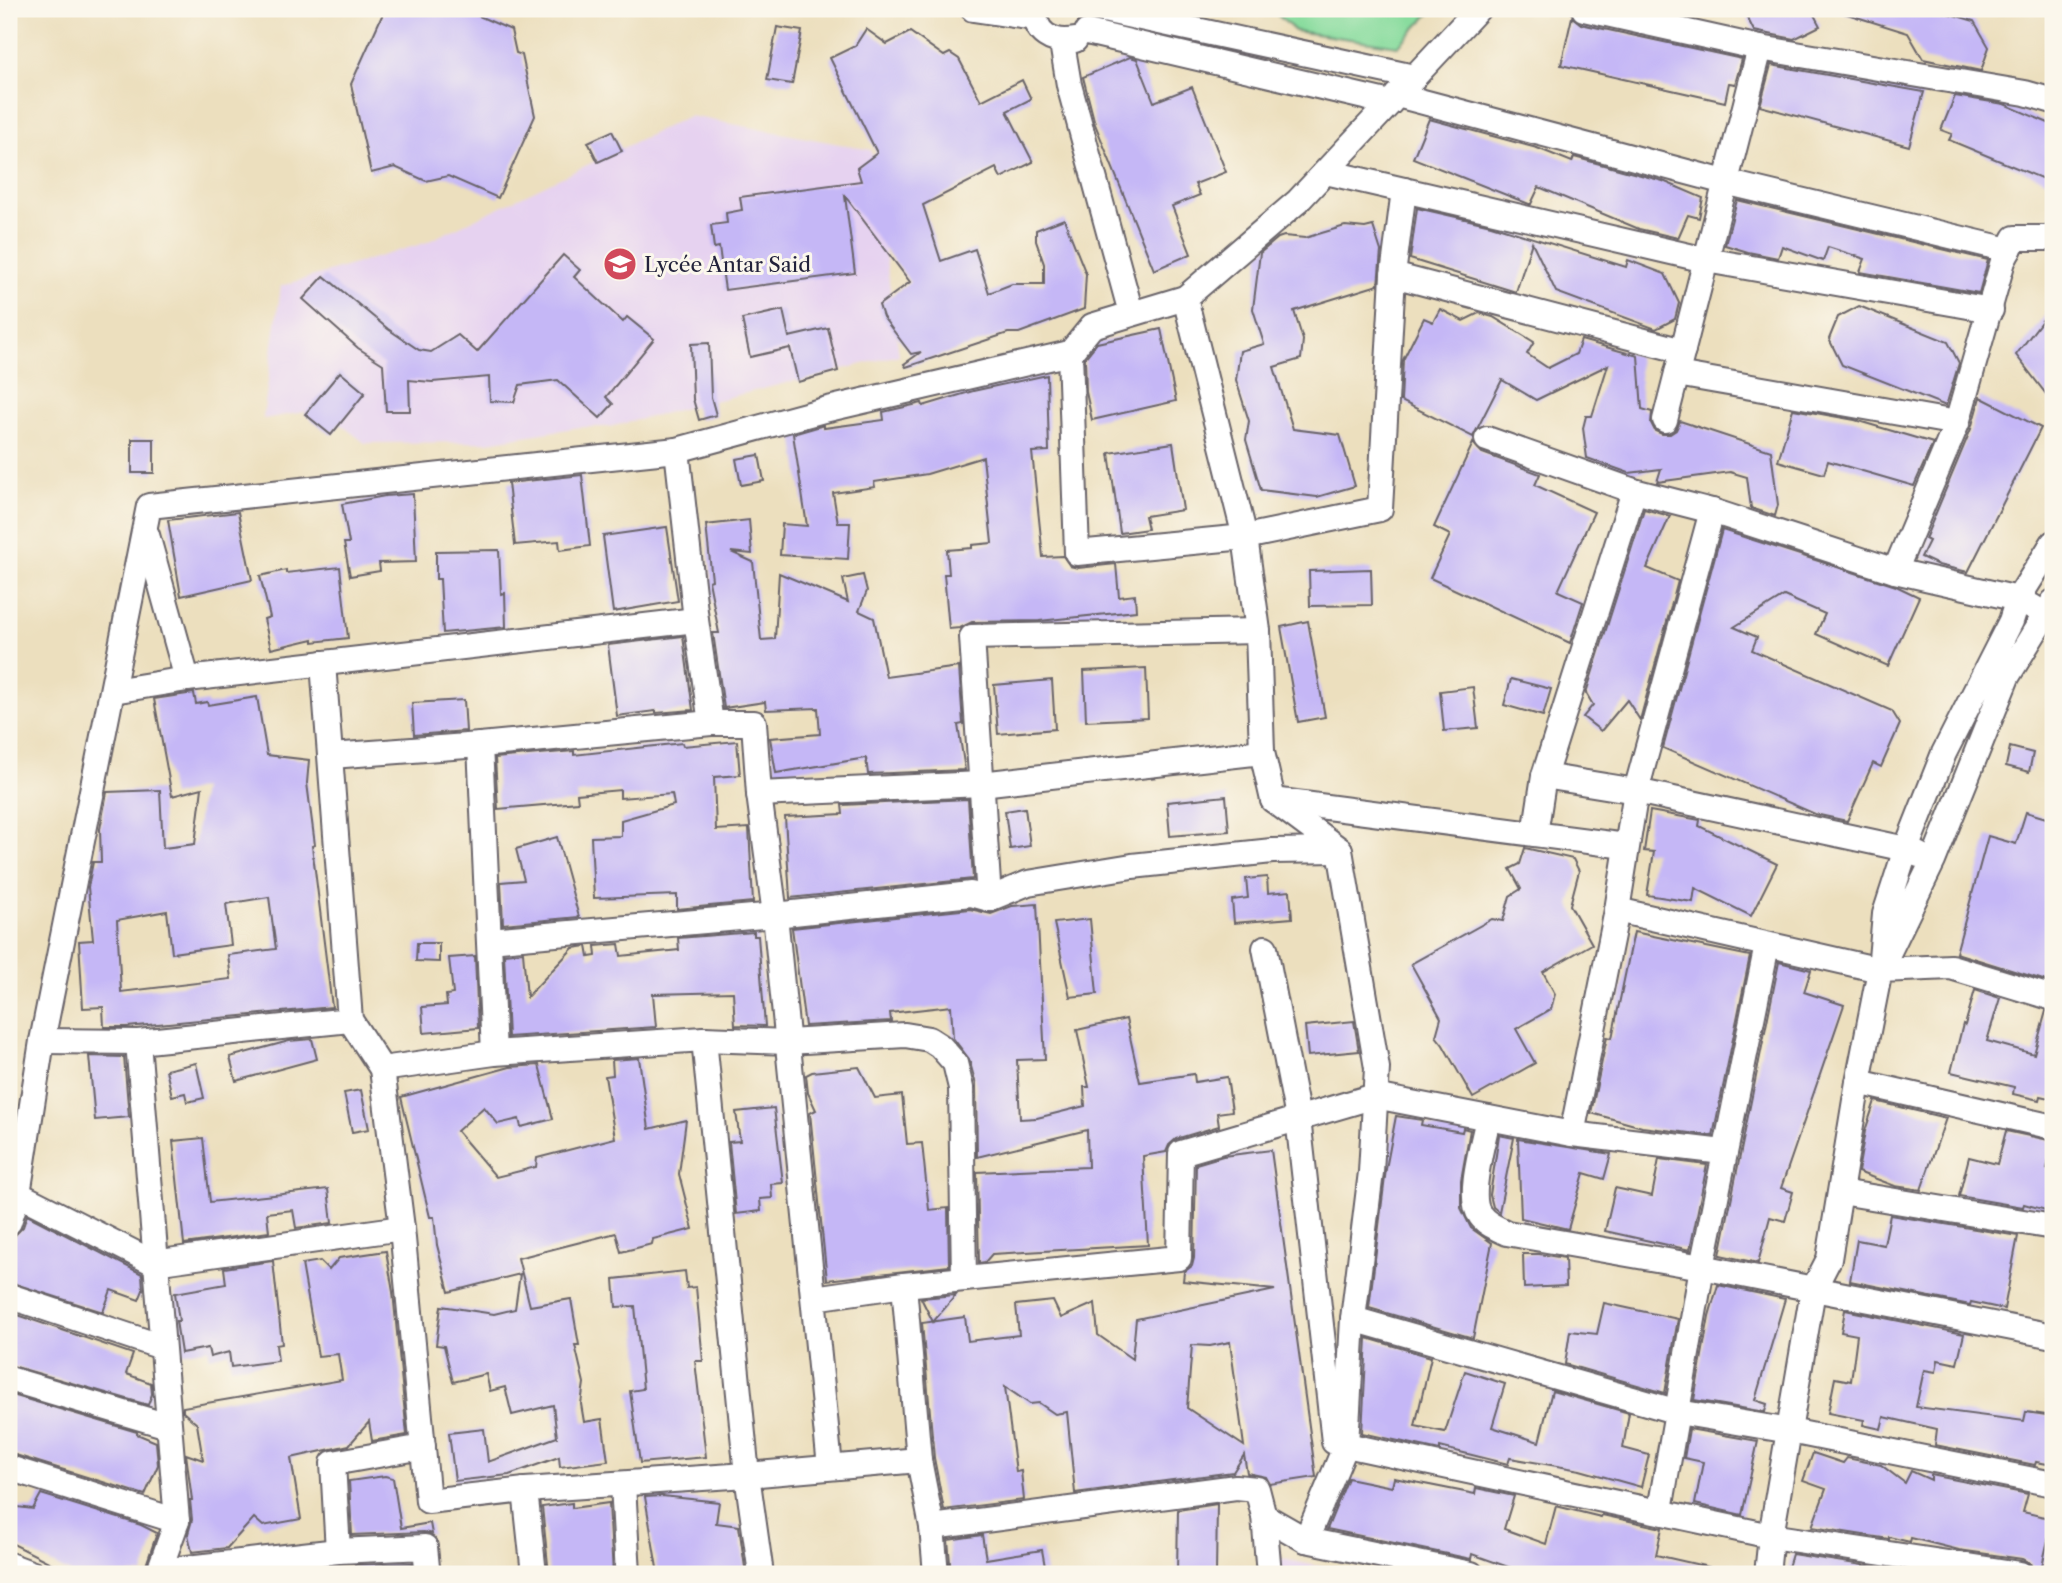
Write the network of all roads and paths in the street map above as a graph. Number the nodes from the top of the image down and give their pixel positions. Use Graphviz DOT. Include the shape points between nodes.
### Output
graph roads {
  1 [pos="973,9"];
  2 [pos="1100,9"];
  3 [pos="1478,9"];
  4 [pos="1584,9"];
  5 [pos="1035,13"];
  6 [pos="1090,20"];
  7 [pos="1062,43"];
  8 [pos="1760,48"];
  9 [pos="1400,92"];
  10 [pos="2053,101"];
  11 [pos="1326,172"];
  12 [pos="1725,182"];
  13 [pos="1404,190"];
  14 [pos="2053,238"];
  15 [pos="2009,250"];
  16 [pos="1706,260"];
  17 [pos="1393,275"];
  18 [pos="1185,298"];
  19 [pos="1991,310"];
  20 [pos="1131,313"];
  21 [pos="1070,353"];
  22 [pos="1680,363"];
  23 [pos="1665,420"];
  24 [pos="1957,423"];
  25 [pos="1487,439"];
  26 [pos="677,450"];
  27 [pos="1634,491"];
  28 [pos="1712,512"];
  29 [pos="145,528"];
  30 [pos="1245,537"];
  31 [pos="2053,543"];
  32 [pos="1895,571"];
  33 [pos="2018,599"];
  34 [pos="2050,608"];
  35 [pos="696,620"];
  36 [pos="1258,631"];
  37 [pos="323,663"];
  38 [pos="187,679"];
  39 [pos="113,691"];
  40 [pos="711,723"];
  41 [pos="480,745"];
  42 [pos="1262,751"];
  43 [pos="331,755"];
  44 [pos="1544,776"];
  45 [pos="981,784"];
  46 [pos="1636,791"];
  47 [pos="759,794"];
  48 [pos="1273,800"];
  49 [pos="1535,834"];
  50 [pos="1626,846"];
  51 [pos="1906,849"];
  52 [pos="1340,850"];
  53 [pos="1933,862"];
  54 [pos="989,899"];
  55 [pos="1618,910"];
  56 [pos="775,915"];
  57 [pos="489,940"];
  58 [pos="1767,945"];
  59 [pos="1265,948"];
  60 [pos="1880,970"];
  61 [pos="2053,998"];
  62 [pos="350,1020"];
  63 [pos="704,1039"];
  64 [pos="42,1041"];
  65 [pos="138,1042"];
  66 [pos="788,1042"];
  67 [pos="494,1053"];
  68 [pos="382,1069"];
  69 [pos="1858,1082"];
  70 [pos="1375,1096"];
  71 [pos="1298,1118"];
  72 [pos="1488,1118"];
  73 [pos="2053,1127"];
  74 [pos="1572,1134"];
  75 [pos="1723,1152"];
  76 [pos="1841,1192"];
  77 [pos="18,1194"];
  78 [pos="9,1222"];
  79 [pos="2053,1227"];
  80 [pos="402,1228"];
  81 [pos="154,1263"];
  82 [pos="1702,1267"];
  83 [pos="964,1279"];
  84 [pos="904,1285"];
  85 [pos="1813,1290"];
  86 [pos="9,1296"];
  87 [pos="814,1298"];
  88 [pos="1353,1319"];
  89 [pos="2053,1336"];
  90 [pos="162,1347"];
  91 [pos="9,1379"];
  92 [pos="1678,1412"];
  93 [pos="169,1426"];
  94 [pos="1790,1431"];
  95 [pos="423,1447"];
  96 [pos="1341,1456"];
  97 [pos="919,1460"];
  98 [pos="831,1467"];
  99 [pos="9,1468"];
  100 [pos="747,1475"];
  101 [pos="623,1484"];
  102 [pos="2053,1484"];
  103 [pos="525,1490"];
  104 [pos="1660,1510"];
  105 [pos="1264,1516"];
  106 [pos="177,1521"];
  107 [pos="932,1527"];
  108 [pos="1771,1536"];
  109 [pos="1306,1540"];
  110 [pos="338,1551"];
  111 [pos="9,1565"];
  112 [pos="427,1567"];
  113 [pos="159,1573"];
  114 [pos="33,1574"];
  115 [pos="534,1574"];
  116 [pos="628,1574"];
  117 [pos="761,1574"];
  118 [pos="936,1574"];
  119 [pos="1269,1574"];
  120 [pos="1471,1574"];
  121 [pos="1767,1574"];
  122 [pos="2020,1574"];
  1 -- 5 [label="street"];
  2 -- 9 [label="street"];
  3 -- 9 [label="street"];
  4 -- 8 [label="street"];
  5 -- 7 [label="street" via="1040,30"];
  6 -- 7 [label="street" via="1076,40"];
  6 -- 9 [label="street"];
  7 -- 20 [label="street" via="1069,85"];
  8 -- 10 [label="street"];
  8 -- 12 [label="street"];
  9 -- 11 [label="street"];
  9 -- 12 [label="street"];
  11 -- 13 [label="street"];
  11 -- 18 [label="street"];
  12 -- 15 [label="street"];
  12 -- 16 [label="street"];
  13 -- 16 [label="street"];
  13 -- 17 [label="street"];
  14 -- 15 [label="street" via="2015,238"];
  15 -- 19 [label="street"];
  16 -- 19 [label="street"];
  16 -- 22 [label="street"];
  17 -- 22 [label="street"];
  17 -- 30 [label="street" via="1380,509"];
  18 -- 20 [label="street"];
  18 -- 30 [label="street"];
  19 -- 24 [label="street"];
  20 -- 21 [label="street" via="1092,326"];
  21 -- 26 [label="street" via="824,410"];
  21 -- 30 [label="street" via="1077,553"];
  22 -- 23 [label="street"];
  22 -- 24 [label="street"];
  24 -- 32 [label="street"];
  25 -- 27 [label="street"];
  26 -- 29 [label="street" via="149,506"];
  26 -- 35 [label="street"];
  27 -- 28 [label="street"];
  27 -- 44 [label="street"];
  28 -- 32 [label="street"];
  28 -- 46 [label="street"];
  29 -- 38 [label="street"];
  29 -- 39 [label="street"];
  30 -- 36 [label="street"];
  31 -- 33 [label="street"];
  32 -- 33 [label="street"];
  33 -- 34 [label="street"];
  33 -- 51 [label="street" via="1944,753"];
  34 -- 53 [label="street" via="2007,677"];
  35 -- 37 [label="street"];
  35 -- 40 [label="street"];
  36 -- 42 [label="street"];
  36 -- 45 [label="street" via="972,637"];
  37 -- 38 [label="street"];
  37 -- 43 [label="street"];
  38 -- 39 [label="street"];
  39 -- 64 [label="street"];
  40 -- 41 [label="street"];
  40 -- 47 [label="street" via="754,723"];
  41 -- 43 [label="street"];
  41 -- 57 [label="street"];
  42 -- 45 [label="street"];
  42 -- 48 [label="street"];
  43 -- 62 [label="street"];
  44 -- 46 [label="street"];
  44 -- 49 [label="street"];
  45 -- 47 [label="street"];
  45 -- 54 [label="street"];
  46 -- 50 [label="street"];
  46 -- 51 [label="street"];
  47 -- 56 [label="street"];
  48 -- 49 [label="street"];
  48 -- 52 [label="street"];
  49 -- 50 [label="street"];
  50 -- 55 [label="street"];
  51 -- 53 [label="street"];
  51 -- 60 [label="street" via="1885,914"];
  52 -- 54 [label="street" via="1272,851 1132,866 1028,883"];
  52 -- 70 [label="street" via="1377,1068"];
  53 -- 60 [label="street"];
  54 -- 56 [label="street" via="971,894"];
  55 -- 58 [label="street"];
  55 -- 74 [label="street"];
  56 -- 57 [label="street"];
  56 -- 66 [label="street"];
  57 -- 67 [label="street"];
  58 -- 60 [label="street"];
  58 -- 75 [label="street"];
  59 -- 71 [label="street"];
  60 -- 61 [label="street" via="1951,967"];
  60 -- 69 [label="street"];
  62 -- 65 [label="street"];
  62 -- 68 [label="street"];
  63 -- 66 [label="street"];
  63 -- 67 [label="street"];
  63 -- 100 [label="street"];
  64 -- 65 [label="street"];
  64 -- 77 [label="street"];
  65 -- 81 [label="street"];
  66 -- 83 [label="street" via="905,1035 929,1039 955,1063 961,1088"];
  66 -- 87 [label="street"];
  67 -- 68 [label="street"];
  68 -- 80 [label="street"];
  69 -- 73 [label="street"];
  69 -- 76 [label="street"];
  70 -- 71 [label="street"];
  70 -- 72 [label="street"];
  70 -- 88 [label="street"];
  71 -- 83 [label="street" via="1181,1153 1179,1258"];
  71 -- 96 [label="street"];
  72 -- 74 [label="street"];
  72 -- 82 [label="street" via="1474,1191 1478,1213 1488,1224 1507,1233"];
  74 -- 75 [label="street"];
  75 -- 82 [label="street"];
  76 -- 79 [label="street"];
  76 -- 85 [label="street" via="1829,1259"];
  77 -- 78 [label="street"];
  77 -- 81 [label="street"];
  80 -- 81 [label="street"];
  80 -- 95 [label="street"];
  81 -- 90 [label="street"];
  82 -- 85 [label="street"];
  82 -- 92 [label="street"];
  83 -- 84 [label="street"];
  84 -- 87 [label="street"];
  84 -- 97 [label="street"];
  85 -- 89 [label="street"];
  85 -- 94 [label="street"];
  86 -- 90 [label="street"];
  87 -- 98 [label="street"];
  88 -- 92 [label="street"];
  88 -- 96 [label="street"];
  90 -- 93 [label="street"];
  91 -- 93 [label="street"];
  92 -- 94 [label="street"];
  92 -- 104 [label="street"];
  93 -- 106 [label="street"];
  94 -- 102 [label="street"];
  94 -- 108 [label="street"];
  95 -- 103 [label="street" via="428,1501"];
  95 -- 110 [label="street" via="333,1463"];
  96 -- 104 [label="street"];
  96 -- 109 [label="street"];
  97 -- 98 [label="street"];
  97 -- 107 [label="street"];
  98 -- 100 [label="street"];
  99 -- 106 [label="street"];
  100 -- 101 [label="street"];
  100 -- 117 [label="street"];
  101 -- 103 [label="street"];
  101 -- 116 [label="street"];
  103 -- 115 [label="street"];
  104 -- 108 [label="street"];
  105 -- 107 [label="street" via="1257,1489 1236,1488"];
  105 -- 109 [label="street"];
  105 -- 119 [label="street"];
  106 -- 113 [label="street"];
  107 -- 118 [label="street"];
  108 -- 121 [label="street"];
  108 -- 122 [label="street"];
  109 -- 120 [label="street"];
  110 -- 112 [label="street" via="425,1547"];
  110 -- 113 [label="street"];
  111 -- 114 [label="street"];
}
